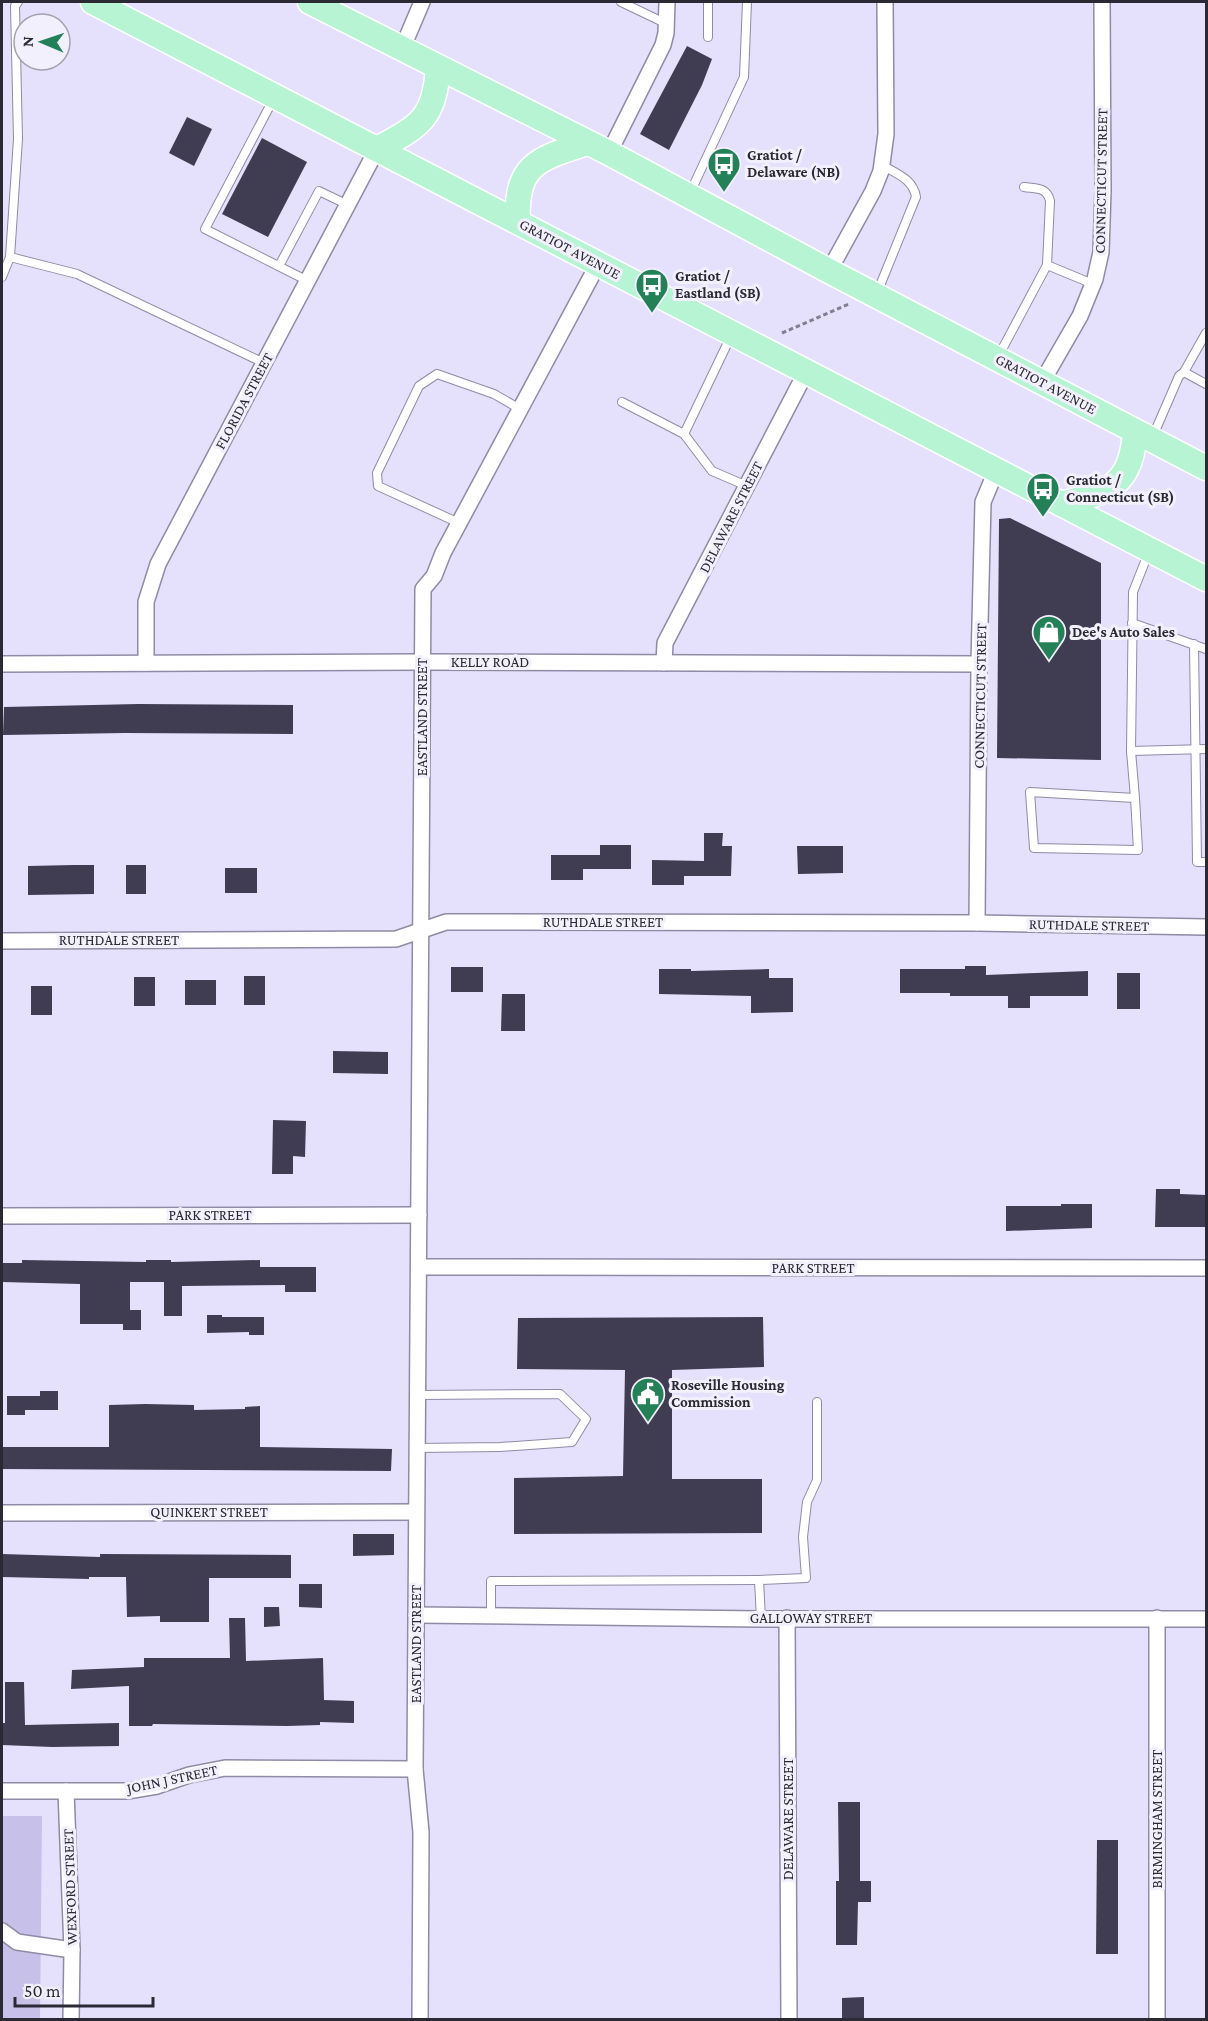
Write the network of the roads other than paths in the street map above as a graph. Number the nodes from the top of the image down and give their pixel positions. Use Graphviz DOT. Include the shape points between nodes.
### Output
graph roads {
  1 [pos="18,2"];
  2 [pos="93,2"];
  3 [pos="310,2"];
  4 [pos="422,2"];
  5 [pos="621,2"];
  6 [pos="667,2"];
  7 [pos="708,2"];
  8 [pos="747,2"];
  9 [pos="885,2"];
  10 [pos="1102,2"];
  11 [pos="667,24"];
  12 [pos="708,37"];
  13 [pos="402,50"];
  14 [pos="438,68"];
  15 [pos="275,96"];
  16 [pos="586,143"];
  17 [pos="377,149"];
  18 [pos="609,153"];
  19 [pos="882,165"];
  20 [pos="1024,187"];
  21 [pos="688,197"];
  22 [pos="348,205"];
  23 [pos="518,222"];
  24 [pos="10,257"];
  25 [pos="598,264"];
  26 [pos="1047,265"];
  27 [pos="279,266"];
  28 [pos="829,271"];
  29 [pos="2,277"];
  30 [pos="308,281"];
  31 [pos="1093,284"];
  32 [pos="877,295"];
  33 [pos="1206,333"];
  34 [pos="732,334"];
  35 [pos="997,358"];
  36 [pos="264,363"];
  37 [pos="806,372"];
  38 [pos="1184,372"];
  39 [pos="1042,382"];
  40 [pos="1206,384"];
  41 [pos="622,402"];
  42 [pos="520,409"];
  43 [pos="684,434"];
  44 [pos="1143,436"];
  45 [pos="1206,468"];
  46 [pos="996,471"];
  47 [pos="747,486"];
  48 [pos="1061,504"];
  49 [pos="459,523"];
  50 [pos="1150,550"];
  51 [pos="1206,579"];
  52 [pos="1132,623"];
  53 [pos="1194,644"];
  54 [pos="1206,649"];
  55 [pos="422,662"];
  56 [pos="146,663"];
  57 [pos="664,663"];
  58 [pos="2,664"];
  59 [pos="979,664"];
  60 [pos="1195,749"];
  61 [pos="1206,749"];
  62 [pos="1131,751"];
  63 [pos="1135,798"];
  64 [pos="1206,862"];
  65 [pos="977,923"];
  66 [pos="1206,927"];
  67 [pos="421,930"];
  68 [pos="2,941"];
  69 [pos="419,1215"];
  70 [pos="2,1216"];
  71 [pos="419,1268"];
  72 [pos="1206,1268"];
  73 [pos="418,1395"];
  74 [pos="817,1402"];
  75 [pos="417,1448"];
  76 [pos="416,1512"];
  77 [pos="2,1513"];
  78 [pos="759,1580"];
  79 [pos="416,1615"];
  80 [pos="490,1615"];
  81 [pos="761,1618"];
  82 [pos="787,1618"];
  83 [pos="1157,1618"];
  84 [pos="1206,1619"];
  85 [pos="415,1768"];
  86 [pos="2,1791"];
  87 [pos="66,1791"];
  88 [pos="2,1931"];
  89 [pos="72,1950"];
  90 [pos="71,2019"];
  91 [pos="420,2019"];
  92 [pos="789,2019"];
  93 [pos="1157,2019"];
  1 -- 24 [label="lane" via="18,139"];
  2 -- 15 [label="main road, GRATIOT AVENUE"];
  3 -- 13 [label="main road, GRATIOT AVENUE"];
  4 -- 13 [label="street"];
  5 -- 11 [label="lane"];
  6 -- 11 [label="street"];
  7 -- 12 [label="lane"];
  8 -- 21 [label="lane" via="744,77"];
  9 -- 19 [label="street" via="886,134"];
  10 -- 31 [label="street, CONNECTICUT STREET" via="1103,191 1101,252"];
  11 -- 18 [label="street" via="663,45"];
  13 -- 14 [label="main road, GRATIOT AVENUE"];
  14 -- 16 [label="main road, GRATIOT AVENUE"];
  14 -- 17 [label="main road" via="434,100 428,113 417,125"];
  15 -- 17 [label="main road, GRATIOT AVENUE"];
  15 -- 27 [label="lane" via="205,229"];
  16 -- 18 [label="main road, GRATIOT AVENUE"];
  16 -- 23 [label="main road" via="550,155 524,176 517,201"];
  17 -- 22 [label="street, FLORIDA STREET"];
  17 -- 23 [label="main road, GRATIOT AVENUE"];
  18 -- 21 [label="main road, GRATIOT AVENUE"];
  19 -- 28 [label="street" via="873,191"];
  19 -- 32 [label="lane" via="910,182 916,197"];
  20 -- 26 [label="lane" via="1048,193"];
  21 -- 28 [label="main road, GRATIOT AVENUE"];
  22 -- 27 [label="lane" via="319,191"];
  22 -- 30 [label="street, FLORIDA STREET"];
  23 -- 25 [label="main road, GRATIOT AVENUE"];
  24 -- 29 [label="lane"];
  24 -- 36 [label="lane" via="77,274"];
  25 -- 34 [label="main road, GRATIOT AVENUE"];
  25 -- 42 [label="street, EASTLAND STREET"];
  26 -- 31 [label="lane"];
  26 -- 35 [label="lane"];
  27 -- 30 [label="lane"];
  28 -- 32 [label="main road, GRATIOT AVENUE"];
  30 -- 36 [label="street, FLORIDA STREET"];
  31 -- 39 [label="street, CONNECTICUT STREET" via="1080,316"];
  32 -- 35 [label="main road, GRATIOT AVENUE"];
  33 -- 38 [label="lane"];
  34 -- 37 [label="main road, GRATIOT AVENUE"];
  34 -- 43 [label="lane"];
  35 -- 39 [label="main road, GRATIOT AVENUE"];
  36 -- 56 [label="street, FLORIDA STREET" via="150,584 145,618"];
  37 -- 46 [label="main road, GRATIOT AVENUE"];
  37 -- 47 [label="street, DELAWARE STREET"];
  38 -- 40 [label="lane"];
  38 -- 44 [label="lane"];
  39 -- 44 [label="main road, GRATIOT AVENUE"];
  41 -- 43 [label="lane"];
  42 -- 49 [label="street, EASTLAND STREET"];
  42 -- 49 [label="lane" via="494,394 437,374 419,386 377,473 378,486"];
  43 -- 47 [label="lane" via="712,471"];
  44 -- 45 [label="main road, GRATIOT AVENUE"];
  44 -- 48 [label="main road" via="1122,477 1109,488"];
  46 -- 48 [label="main road, GRATIOT AVENUE"];
  46 -- 59 [label="street, CONNECTICUT STREET" via="983,502"];
  47 -- 57 [label="street, DELAWARE STREET" via="665,643"];
  48 -- 50 [label="main road, GRATIOT AVENUE"];
  49 -- 55 [label="street, EASTLAND STREET" via="434,576 423,589"];
  50 -- 51 [label="main road, GRATIOT AVENUE"];
  50 -- 52 [label="lane" via="1133,592"];
  52 -- 53 [label="lane"];
  52 -- 62 [label="lane"];
  53 -- 54 [label="lane"];
  53 -- 60 [label="lane"];
  55 -- 56 [label="street, KELLY ROAD"];
  55 -- 57 [label="street, KELLY ROAD"];
  55 -- 67 [label="street, EASTLAND STREET"];
  56 -- 58 [label="street, KELLY ROAD"];
  57 -- 59 [label="street, KELLY ROAD"];
  59 -- 65 [label="street, CONNECTICUT STREET"];
  60 -- 61 [label="lane"];
  60 -- 62 [label="lane"];
  60 -- 64 [label="lane" via="1197,862"];
  62 -- 63 [label="lane"];
  63 -- 63 [label="lane" via="1030,792 1034,848 1138,850"];
  65 -- 66 [label="street, RUTHDALE STREET"];
  65 -- 67 [label="street, RUTHDALE STREET" via="446,922"];
  67 -- 68 [label="street, RUTHDALE STREET" via="396,939"];
  67 -- 69 [label="street, EASTLAND STREET"];
  69 -- 70 [label="street, PARK STREET"];
  69 -- 71 [label="street, EASTLAND STREET"];
  71 -- 72 [label="street, PARK STREET"];
  71 -- 73 [label="street, EASTLAND STREET"];
  73 -- 75 [label="street, EASTLAND STREET"];
  73 -- 75 [label="lane" via="560,1394 586,1419 572,1442"];
  74 -- 78 [label="lane" via="817,1480 807,1502 803,1537 806,1578"];
  75 -- 76 [label="street, EASTLAND STREET"];
  76 -- 77 [label="street, QUINKERT STREET"];
  76 -- 79 [label="street, EASTLAND STREET"];
  78 -- 80 [label="lane" via="491,1581"];
  78 -- 81 [label="lane"];
  79 -- 80 [label="street, GALLOWAY STREET"];
  79 -- 85 [label="street, EASTLAND STREET"];
  80 -- 81 [label="street, GALLOWAY STREET"];
  81 -- 82 [label="street, GALLOWAY STREET"];
  82 -- 83 [label="street, GALLOWAY STREET"];
  82 -- 92 [label="street, DELAWARE STREET"];
  83 -- 84 [label="street, GALLOWAY STREET"];
  83 -- 93 [label="street, BIRMINGHAM STREET"];
  85 -- 87 [label="street, JOHN J STREET" via="225,1768 142,1789"];
  85 -- 91 [label="street, EASTLAND STREET" via="420,1832"];
  86 -- 87 [label="street, JOHN J STREET"];
  87 -- 89 [label="street, WEXFORD STREET"];
  88 -- 89 [label="street" via="17,1942"];
  89 -- 90 [label="street, WEXFORD STREET"];
}
